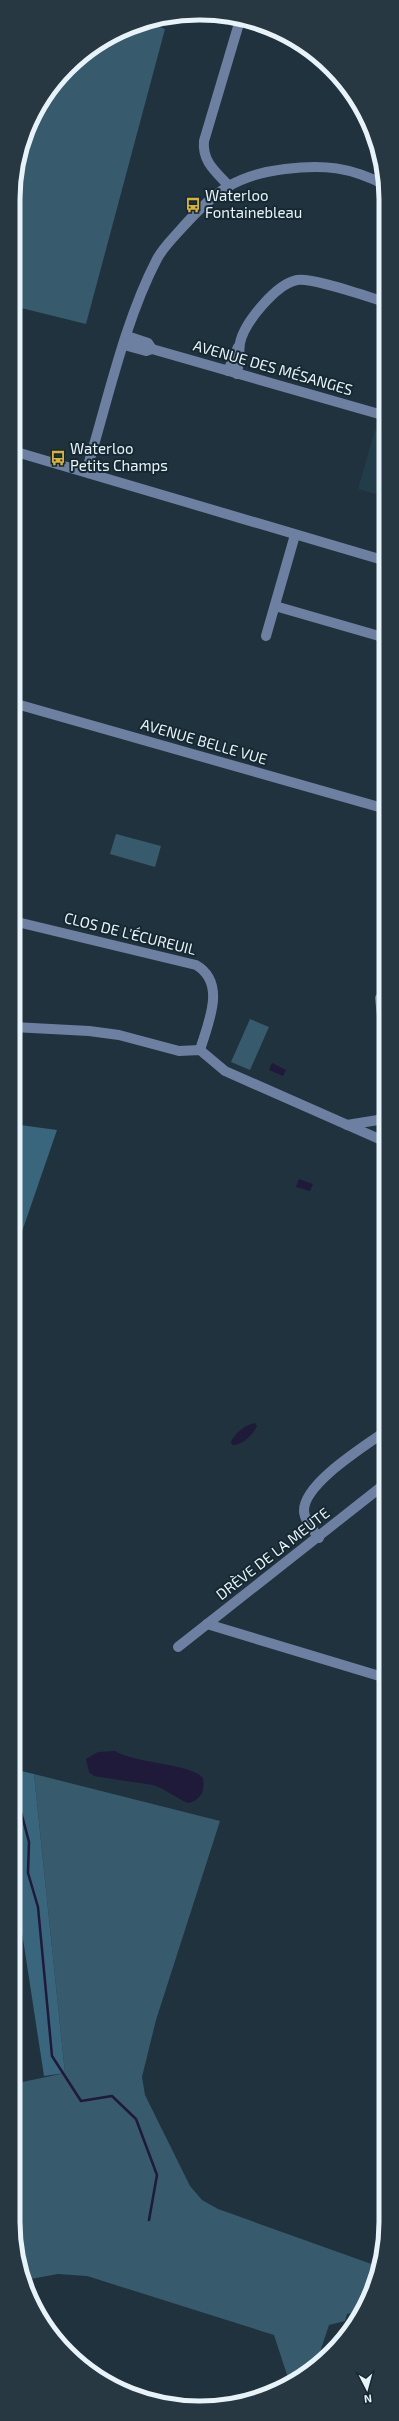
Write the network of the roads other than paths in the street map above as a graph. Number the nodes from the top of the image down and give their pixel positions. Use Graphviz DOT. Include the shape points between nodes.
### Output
graph roads {
  1 [pos="239,24"];
  2 [pos="378,182"];
  3 [pos="228,185"];
  4 [pos="379,300"];
  5 [pos="126,340"];
  6 [pos="232,372"];
  7 [pos="379,414"];
  8 [pos="20,453"];
  9 [pos="86,472"];
  10 [pos="295,535"];
  11 [pos="379,559"];
  12 [pos="275,606"];
  13 [pos="266,636"];
  14 [pos="379,636"];
  15 [pos="20,705"];
  16 [pos="379,807"];
  17 [pos="20,923"];
  18 [pos="20,1027"];
  19 [pos="200,1050"];
  20 [pos="379,1119"];
  21 [pos="347,1125"];
  22 [pos="379,1139"];
  23 [pos="379,1436"];
  24 [pos="379,1489"];
  25 [pos="319,1538"];
  26 [pos="207,1624"];
  27 [pos="178,1647"];
  28 [pos="379,1676"];
  1 -- 3 [label="street" via="204,141 203,152 210,166"];
  2 -- 3 [label="street" via="337,167 308,166 261,172"];
  3 -- 5 [label="street" via="203,204 157,258"];
  4 -- 6 [label="street" via="297,280 280,288 247,324"];
  5 -- 6 [label="street, AVENUE DES MÉSANGES" via="146,351 152,349"];
  5 -- 9 [label="street"];
  6 -- 7 [label="street, AVENUE DES MÉSANGES"];
  8 -- 9 [label="street"];
  9 -- 10 [label="street"];
  10 -- 11 [label="street"];
  10 -- 12 [label="street"];
  12 -- 13 [label="street"];
  12 -- 14 [label="street"];
  15 -- 16 [label="street, AVENUE BELLE VUE"];
  17 -- 19 [label="street, CLOS DE L'ÉCUREUIL" via="196,965 204,970 213,988 214,999"];
  18 -- 19 [label="street" via="89,1031 142,1040 179,1051"];
  19 -- 21 [label="street" via="225,1071"];
  20 -- 21 [label="street"];
  21 -- 22 [label="street"];
  23 -- 25 [label="street" via="337,1467 308,1495 305,1517"];
  24 -- 25 [label="street, DRÈVE DE LA MEUTE"];
  25 -- 26 [label="street, DRÈVE DE LA MEUTE"];
  26 -- 27 [label="street, DRÈVE DE LA MEUTE"];
  26 -- 28 [label="street"];
}
